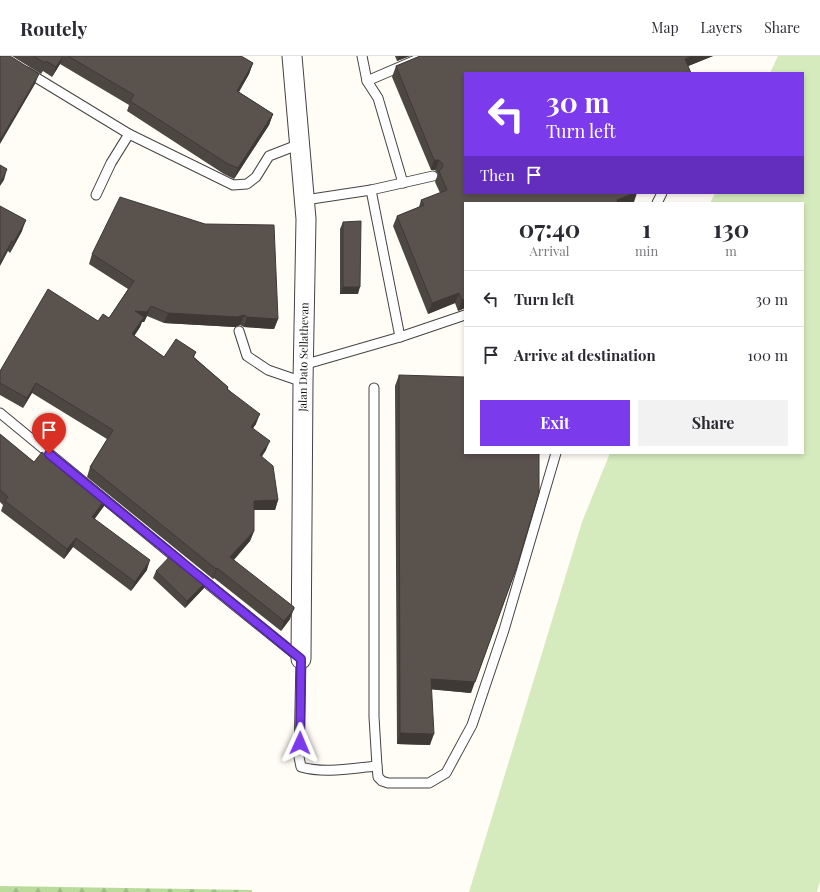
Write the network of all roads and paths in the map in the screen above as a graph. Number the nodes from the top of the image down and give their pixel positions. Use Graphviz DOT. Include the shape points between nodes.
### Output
graph roads {
  1 [pos="292,56"];
  2 [pos="362,56"];
  3 [pos="425,56"];
  4 [pos="22,69"];
  5 [pos="367,81"];
  6 [pos="129,134"];
  7 [pos="300,144"];
  8 [pos="433,176"];
  9 [pos="403,183"];
  10 [pos="371,190"];
  11 [pos="96,195"];
  12 [pos="305,200"];
  13 [pos="464,315"];
  14 [pos="239,331"];
  15 [pos="400,337"];
  16 [pos="303,373"];
  17 [pos="374,388"];
  18 [pos="0,413"];
  19 [pos="556,454"];
  20 [pos="301,659"];
  21 [pos="377,766"];
  1 -- 7 [label="street, Jalan Dato Sellathevan"];
  2 -- 5 [label="lane"];
  3 -- 5 [label="lane"];
  4 -- 6 [label="lane"];
  5 -- 9 [label="lane" via="378,98"];
  6 -- 7 [label="lane" via="233,185 247,184 256,177 269,156"];
  6 -- 11 [label="lane" via="111,163"];
  7 -- 12 [label="street, Jalan Dato Sellathevan"];
  8 -- 9 [label="lane"];
  9 -- 10 [label="lane"];
  10 -- 12 [label="lane"];
  10 -- 15 [label="lane"];
  12 -- 16 [label="street, Jalan Dato Sellathevan"];
  13 -- 15 [label="lane"];
  14 -- 16 [label="lane" via="247,356 268,370"];
  15 -- 16 [label="lane"];
  16 -- 20 [label="street, Jalan Dato Sellathevan"];
  17 -- 21 [label="lane" via="374,717"];
  18 -- 20 [label="lane"];
  19 -- 21 [label="lane" via="504,630 472,725 446,773 428,783 388,783 378,777"];
  20 -- 21 [label="lane" via="299,758 302,767 311,770"];
}
